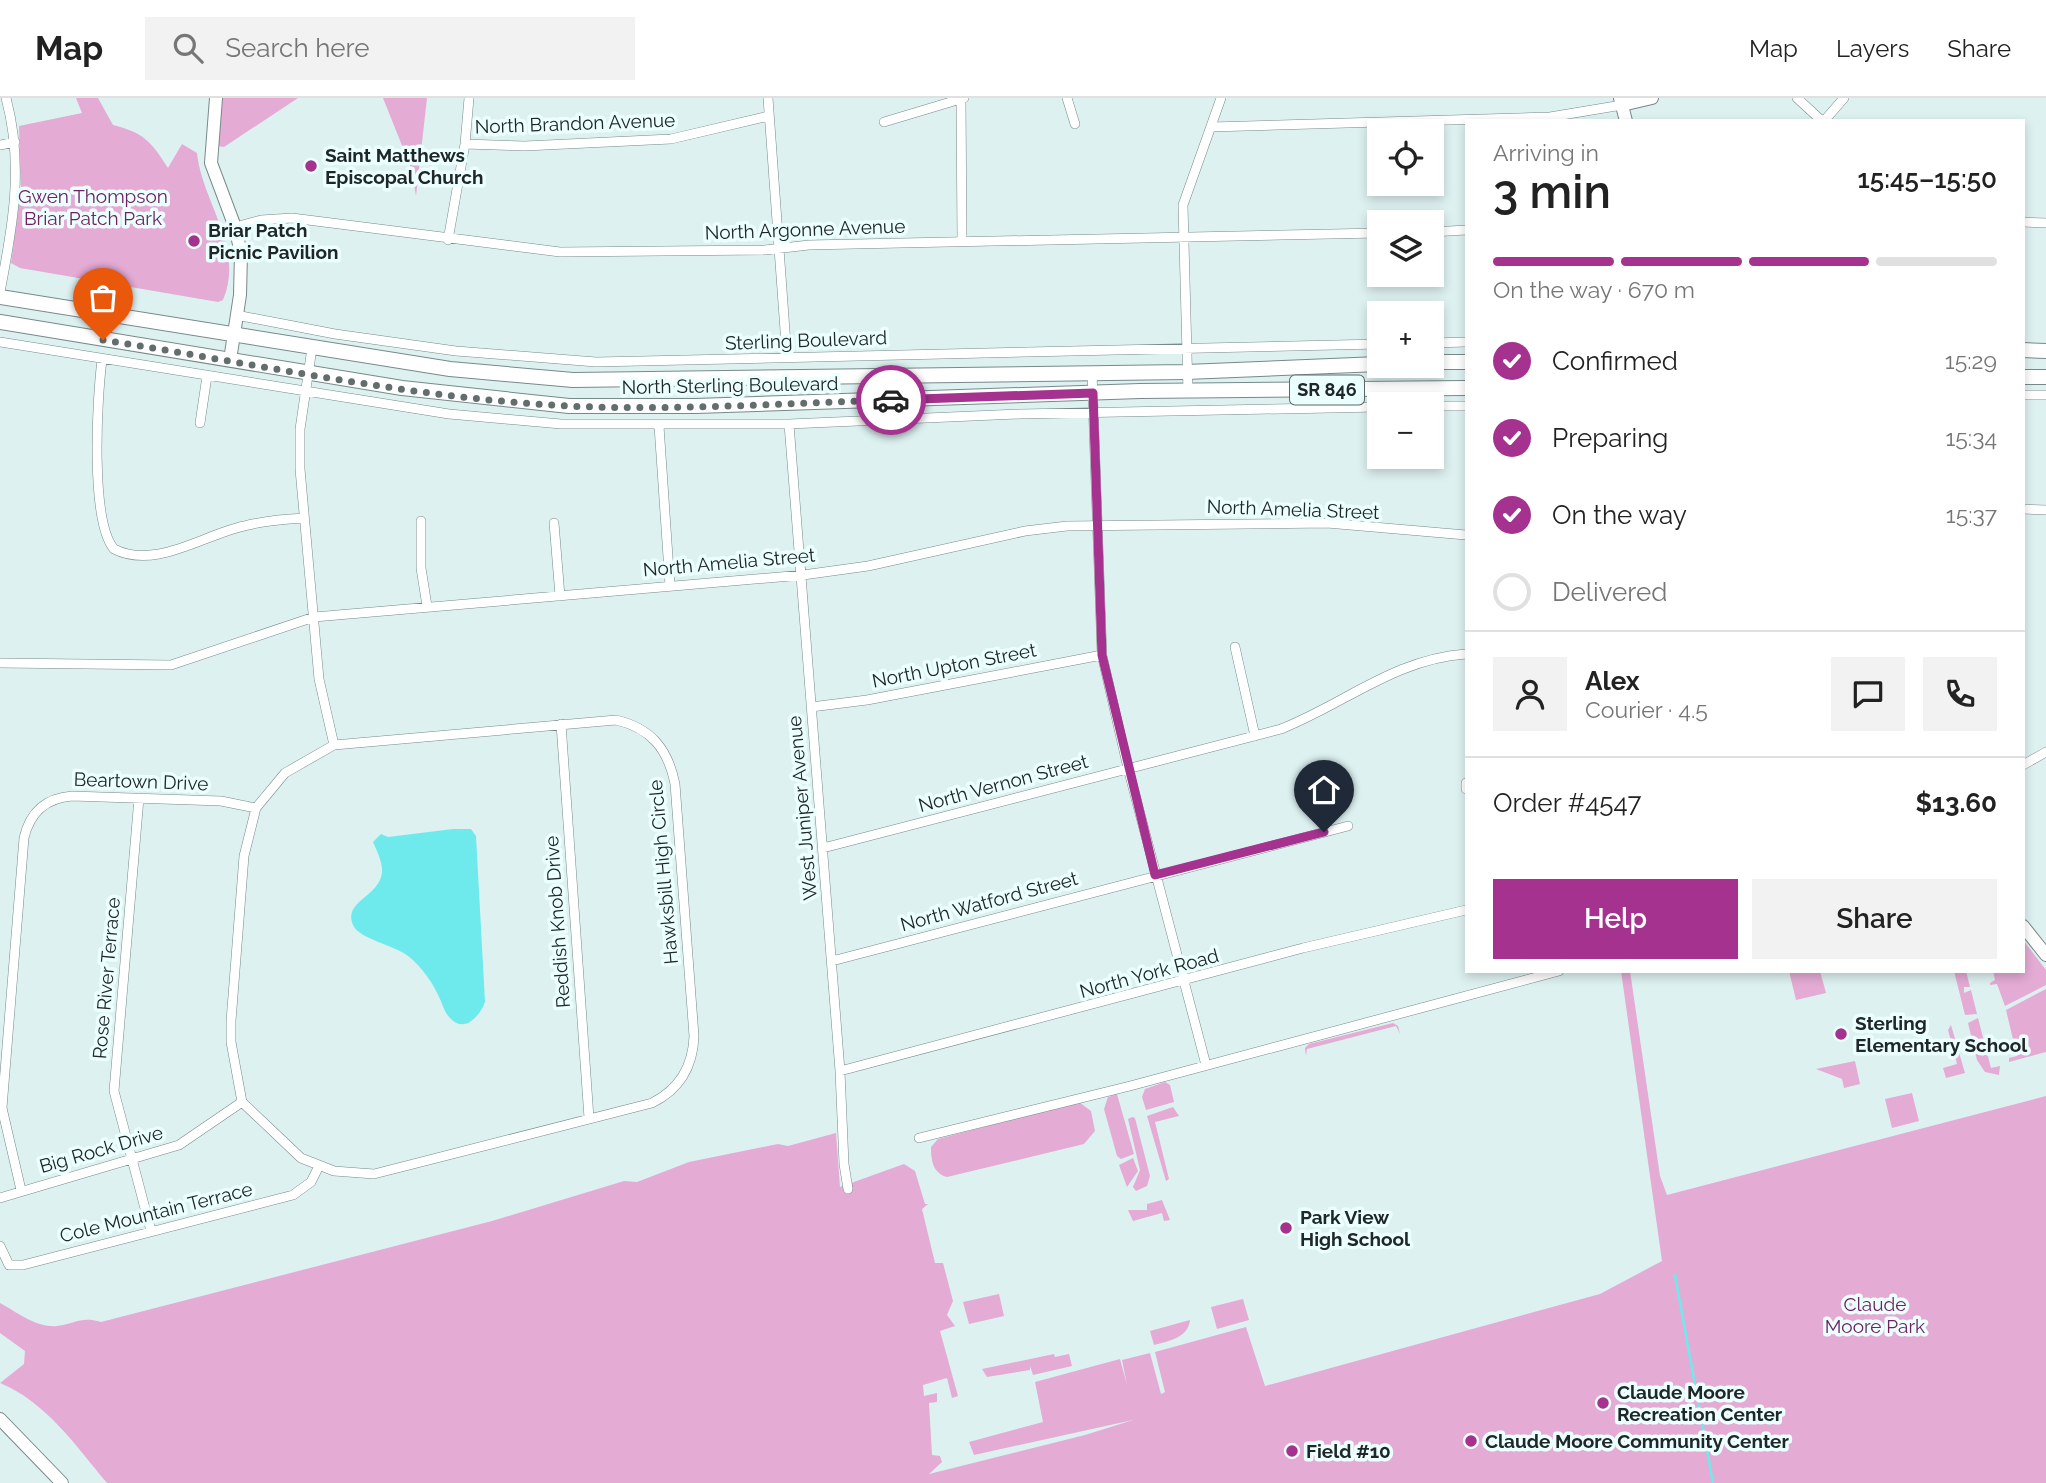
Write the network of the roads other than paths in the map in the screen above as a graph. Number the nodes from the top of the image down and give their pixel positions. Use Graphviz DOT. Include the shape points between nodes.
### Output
graph roads {
  1 [pos="6,98"];
  2 [pos="216,98"];
  3 [pos="469,98"];
  4 [pos="768,98"];
  5 [pos="1067,98"];
  6 [pos="1221,98"];
  7 [pos="1652,98"];
  8 [pos="1797,98"];
  9 [pos="1844,98"];
  10 [pos="962,99"];
  11 [pos="1621,102"];
  12 [pos="769,116"];
  13 [pos="1482,119"];
  14 [pos="1625,119"];
  15 [pos="1821,119"];
  16 [pos="1825,119"];
  17 [pos="1465,120"];
  18 [pos="884,122"];
  19 [pos="1075,124"];
  20 [pos="1211,127"];
  21 [pos="15,142"];
  22 [pos="465,144"];
  23 [pos="0,145"];
  24 [pos="2025,222"];
  25 [pos="2046,223"];
  26 [pos="235,227"];
  27 [pos="1465,230"];
  28 [pos="1444,231"];
  29 [pos="1367,233"];
  30 [pos="1183,239"];
  31 [pos="448,240"];
  32 [pos="962,241"];
  33 [pos="779,249"];
  34 [pos="1,280"];
  35 [pos="0,295"];
  36 [pos="236,315"];
  37 [pos="0,321"];
  38 [pos="233,334"];
  39 [pos="0,342"];
  40 [pos="1465,342"];
  41 [pos="1444,343"];
  42 [pos="1367,344"];
  43 [pos="312,348"];
  44 [pos="1185,348"];
  45 [pos="2025,351"];
  46 [pos="2046,351"];
  47 [pos="787,358"];
  48 [pos="102,360"];
  49 [pos="230,360"];
  50 [pos="1444,362"];
  51 [pos="1465,362"];
  52 [pos="1367,364"];
  53 [pos="1092,372"];
  54 [pos="1186,372"];
  55 [pos="308,373"];
  56 [pos="207,376"];
  57 [pos="2025,377"];
  58 [pos="2046,377"];
  59 [pos="1465,388"];
  60 [pos="1188,391"];
  61 [pos="305,392"];
  62 [pos="1093,393"];
  63 [pos="2025,395"];
  64 [pos="2046,395"];
  65 [pos="1444,406"];
  66 [pos="1465,406"];
  67 [pos="1367,407"];
  68 [pos="1094,413"];
  69 [pos="200,424"];
  70 [pos="789,424"];
  71 [pos="659,426"];
  72 [pos="2025,509"];
  73 [pos="2046,510"];
  74 [pos="304,518"];
  75 [pos="421,521"];
  76 [pos="554,523"];
  77 [pos="1097,525"];
  78 [pos="1465,534"];
  79 [pos="803,575"];
  80 [pos="670,586"];
  81 [pos="560,596"];
  82 [pos="427,606"];
  83 [pos="314,617"];
  84 [pos="1235,647"];
  85 [pos="1465,654"];
  86 [pos="1102,655"];
  87 [pos="0,663"];
  88 [pos="811,707"];
  89 [pos="561,724"];
  90 [pos="1255,736"];
  91 [pos="334,745"];
  92 [pos="2046,752"];
  93 [pos="2025,764"];
  94 [pos="1128,768"];
  95 [pos="139,798"];
  96 [pos="256,808"];
  97 [pos="1348,826"];
  98 [pos="822,848"];
  99 [pos="1155,875"];
  100 [pos="1465,910"];
  101 [pos="2025,929"];
  102 [pos="2046,955"];
  103 [pos="832,961"];
  104 [pos="1551,973"];
  105 [pos="1183,982"];
  106 [pos="1206,1065"];
  107 [pos="840,1071"];
  108 [pos="242,1102"];
  109 [pos="589,1118"];
  110 [pos="919,1138"];
  111 [pos="132,1159"];
  112 [pos="319,1166"];
  113 [pos="848,1189"];
  114 [pos="21,1190"];
  115 [pos="0,1198"];
  116 [pos="151,1231"];
  117 [pos="0,1246"];
  118 [pos="0,1419"];
  119 [pos="62,1483"];
  1 -- 21 [label="street"];
  2 -- 26 [label="street" via="211,163"];
  3 -- 22 [label="street"];
  4 -- 12 [label="street"];
  5 -- 19 [label="street"];
  6 -- 20 [label="street"];
  7 -- 11 [label="street"];
  8 -- 15 [label="street"];
  9 -- 16 [label="street"];
  10 -- 18 [label="street"];
  10 -- 32 [label="street"];
  11 -- 13 [label="street" via="1550,117"];
  11 -- 14 [label="street"];
  12 -- 22 [label="street, North Brandon Avenue" via="671,139"];
  12 -- 33 [label="street"];
  17 -- 20 [label="street"];
  20 -- 30 [label="street" via="1183,205"];
  21 -- 23 [label="street"];
  21 -- 34 [label="street" via="18,169"];
  22 -- 31 [label="street"];
  24 -- 25 [label="street"];
  26 -- 31 [label="street, North Argonne Avenue" via="292,218"];
  26 -- 36 [label="street" via="241,262"];
  27 -- 28 [label="street"];
  29 -- 30 [label="street, North Argonne Avenue"];
  30 -- 32 [label="street, North Argonne Avenue"];
  30 -- 44 [label="street"];
  31 -- 33 [label="street, North Argonne Avenue" via="598,253"];
  32 -- 33 [label="street, North Argonne Avenue"];
  33 -- 47 [label="street"];
  34 -- 35 [label="street"];
  35 -- 38 [label="main road, North Sterling Boulevard / SR 846"];
  36 -- 38 [label="street"];
  36 -- 47 [label="street, Sterling Boulevard" via="335,334 508,356 640,362"];
  37 -- 49 [label="main road, North Sterling Boulevard / SR 846"];
  38 -- 43 [label="main road, North Sterling Boulevard / SR 846"];
  38 -- 49 [label="street"];
  39 -- 48 [label="street"];
  40 -- 41 [label="street"];
  42 -- 44 [label="street, Sterling Boulevard"];
  43 -- 53 [label="main road, North Sterling Boulevard / SR 846" via="450,369 632,382"];
  43 -- 55 [label="street"];
  44 -- 47 [label="street, Sterling Boulevard"];
  44 -- 54 [label="street"];
  45 -- 46 [label="main road"];
  48 -- 56 [label="street"];
  48 -- 74 [label="street" via="97,402 102,528 114,549 138,557 158,555 244,526"];
  49 -- 55 [label="main road, North Sterling Boulevard / SR 846"];
  50 -- 51 [label="main road"];
  52 -- 54 [label="main road, North Sterling Boulevard / SR 846"];
  53 -- 54 [label="main road, North Sterling Boulevard / SR 846"];
  53 -- 62 [label="street"];
  54 -- 60 [label="street"];
  55 -- 61 [label="street"];
  55 -- 62 [label="main road, North Sterling Boulevard / SR 846" via="569,406"];
  56 -- 61 [label="street"];
  56 -- 69 [label="street"];
  57 -- 58 [label="main road"];
  59 -- 60 [label="main road, North Sterling Boulevard / SR 846"];
  60 -- 62 [label="main road, North Sterling Boulevard / SR 846"];
  61 -- 71 [label="street" via="511,421"];
  61 -- 74 [label="street" via="299,451"];
  62 -- 68 [label="street"];
  63 -- 64 [label="street"];
  65 -- 66 [label="street"];
  67 -- 68 [label="street"];
  68 -- 70 [label="street"];
  68 -- 77 [label="street"];
  70 -- 71 [label="street"];
  70 -- 79 [label="street, West Juniper Avenue"];
  71 -- 80 [label="street"];
  72 -- 73 [label="street"];
  74 -- 83 [label="street"];
  75 -- 82 [label="street"];
  76 -- 81 [label="street"];
  77 -- 78 [label="street, North Amelia Street" via="1327,523"];
  77 -- 79 [label="street, North Amelia Street" via="1025,531 890,562"];
  77 -- 86 [label="street"];
  79 -- 80 [label="street, North Amelia Street"];
  79 -- 88 [label="street, West Juniper Avenue"];
  80 -- 81 [label="street, North Amelia Street"];
  81 -- 82 [label="street, North Amelia Street"];
  82 -- 83 [label="street, North Amelia Street"];
  83 -- 87 [label="street, North Amelia Street" via="171,666"];
  83 -- 91 [label="street" via="319,679"];
  84 -- 90 [label="street"];
  85 -- 90 [label="street, North Vernon Street" via="1437,656 1403,667 1321,713"];
  86 -- 88 [label="street, North Upton Street"];
  86 -- 94 [label="street"];
  88 -- 98 [label="street, West Juniper Avenue"];
  89 -- 91 [label="street, Hawksbill High Circle"];
  89 -- 109 [label="street, Reddish Knob Drive"];
  89 -- 109 [label="street, Hawksbill High Circle" via="616,720 634,724 664,750 671,766 694,1036 686,1075 665,1096"];
  90 -- 94 [label="street, North Vernon Street"];
  91 -- 96 [label="street, Hawksbill High Circle" via="285,773"];
  92 -- 93 [label="street"];
  94 -- 98 [label="street, North Vernon Street"];
  94 -- 99 [label="street"];
  95 -- 96 [label="street, Beartown Drive" via="221,801"];
  95 -- 111 [label="street, Rose River Terrace" via="114,1091"];
  95 -- 114 [label="street, Beartown Drive" via="59,797 38,809 26,828 2,1108"];
  96 -- 108 [label="street, Hawksbill High Circle" via="244,856 231,1021"];
  97 -- 99 [label="street, North Watford Street"];
  98 -- 103 [label="street, West Juniper Avenue"];
  99 -- 103 [label="street, North Watford Street"];
  99 -- 105 [label="street"];
  100 -- 105 [label="street, North York Road"];
  101 -- 102 [label="street"];
  103 -- 107 [label="street, West Juniper Avenue"];
  104 -- 106 [label="street"];
  105 -- 106 [label="street"];
  105 -- 107 [label="street, North York Road"];
  106 -- 110 [label="street"];
  107 -- 113 [label="street, West Juniper Avenue"];
  108 -- 111 [label="street, Big Rock Drive" via="179,1145"];
  108 -- 112 [label="street, Hawksbill High Circle" via="301,1158"];
  109 -- 112 [label="street, Hawksbill High Circle" via="374,1174"];
  111 -- 114 [label="street, Big Rock Drive"];
  111 -- 116 [label="street, Rose River Terrace"];
  112 -- 116 [label="street, Cole Mountain Terrace" via="311,1182 293,1195"];
  114 -- 115 [label="street, Big Rock Drive"];
  116 -- 117 [label="street, Cole Mountain Terrace" via="23,1265 9,1265"];
  118 -- 119 [label="street"];
}
